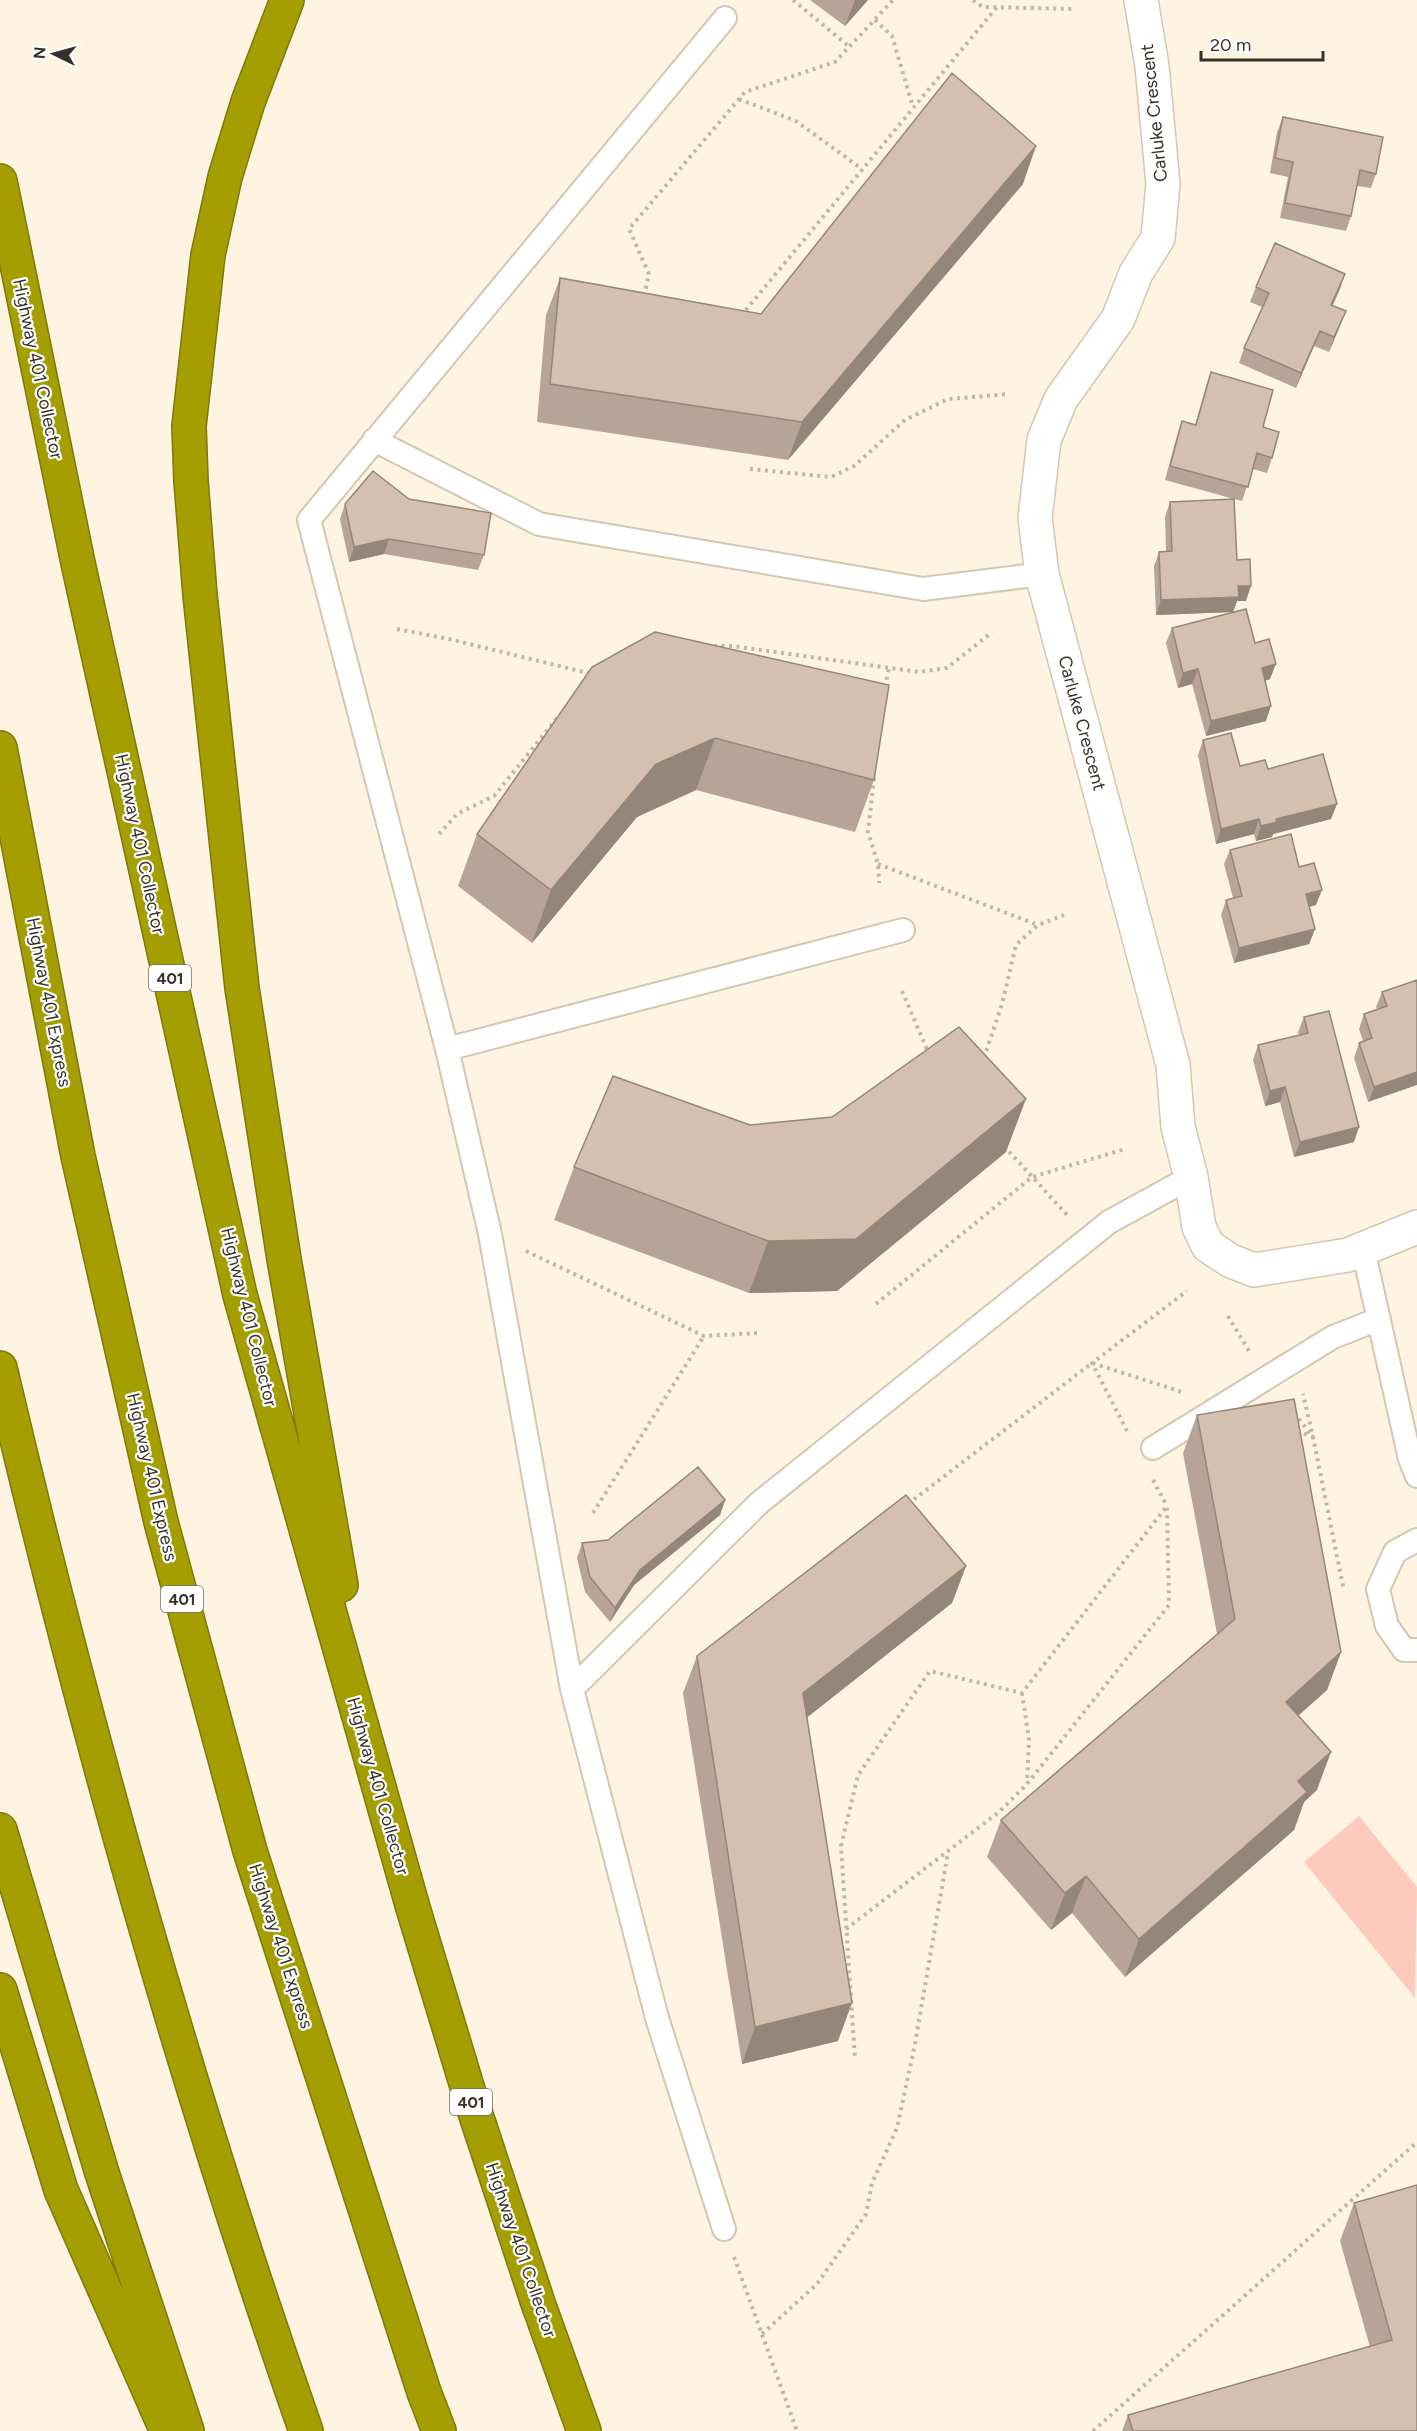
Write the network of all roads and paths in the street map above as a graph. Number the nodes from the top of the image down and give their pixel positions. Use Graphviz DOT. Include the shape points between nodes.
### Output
graph roads {
  1 [pos="287,0"];
  2 [pos="793,0"];
  3 [pos="893,0"];
  4 [pos="973,0"];
  5 [pos="1141,0"];
  6 [pos="997,7"];
  7 [pos="1075,9"];
  8 [pos="725,18"];
  9 [pos="875,20"];
  10 [pos="851,48"];
  11 [pos="739,99"];
  12 [pos="913,108"];
  13 [pos="862,169"];
  14 [pos="0,181"];
  15 [pos="642,303"];
  16 [pos="729,316"];
  17 [pos="1009,394"];
  18 [pos="374,440"];
  19 [pos="750,469"];
  20 [pos="1042,574"];
  21 [pos="397,629"];
  22 [pos="992,632"];
  23 [pos="729,646"];
  24 [pos="704,650"];
  25 [pos="727,656"];
  26 [pos="890,668"];
  27 [pos="587,682"];
  28 [pos="885,688"];
  29 [pos="566,708"];
  30 [pos="0,748"];
  31 [pos="874,776"];
  32 [pos="439,834"];
  33 [pos="878,864"];
  34 [pos="879,883"];
  35 [pos="1064,915"];
  36 [pos="1038,925"];
  37 [pos="903,930"];
  38 [pos="902,991"];
  39 [pos="447,1048"];
  40 [pos="931,1058"];
  41 [pos="983,1060"];
  42 [pos="997,1137"];
  43 [pos="1125,1149"];
  44 [pos="1032,1177"];
  45 [pos="1191,1177"];
  46 [pos="1417,1227"];
  47 [pos="490,1234"];
  48 [pos="1089,1238"];
  49 [pos="1363,1249"];
  50 [pos="1187,1291"];
  51 [pos="876,1304"];
  52 [pos="1228,1316"];
  53 [pos="1379,1319"];
  54 [pos="757,1333"];
  55 [pos="704,1336"];
  56 [pos="1295,1360"];
  57 [pos="1092,1364"];
  58 [pos="0,1368"];
  59 [pos="1266,1378"];
  60 [pos="1223,1405"];
  61 [pos="1290,1429"];
  62 [pos="1131,1437"];
  63 [pos="1313,1437"];
  64 [pos="1153,1448"];
  65 [pos="1417,1476"];
  66 [pos="1152,1477"];
  67 [pos="1167,1506"];
  68 [pos="902,1508"];
  69 [pos="593,1513"];
  70 [pos="1417,1540"];
  71 [pos="1378,1589"];
  72 [pos="1417,1650"];
  73 [pos="572,1689"];
  74 [pos="1022,1693"];
  75 [pos="373,1767"];
  76 [pos="1027,1784"];
  77 [pos="0,1830"];
  78 [pos="948,1851"];
  79 [pos="846,1929"];
  80 [pos="0,1990"];
  81 [pos="855,2059"];
  82 [pos="1417,2142"];
  83 [pos="724,2229"];
  84 [pos="762,2334"];
  85 [pos="167,2431"];
  86 [pos="187,2431"];
  87 [pos="306,2431"];
  88 [pos="439,2431"];
  89 [pos="584,2431"];
  90 [pos="797,2431"];
  91 [pos="1093,2431"];
  1 -- 75 [label="highway" via="248,102 225,177 208,255 189,426 190,481 243,988 284,1259"];
  2 -- 10 [label="path"];
  3 -- 9 [label="path"];
  4 -- 6 [label="path" via="983,7"];
  5 -- 20 [label="street, Carluke Crescent" via="1152,66 1163,183 1158,238 1136,273 1118,319 1061,399 1044,440 1035,518"];
  6 -- 7 [label="path"];
  6 -- 12 [label="path"];
  8 -- 18 [label="lane"];
  9 -- 10 [label="path"];
  9 -- 12 [label="path" via="892,36"];
  10 -- 11 [label="path" via="835,62 745,92"];
  11 -- 13 [label="path" via="796,121"];
  11 -- 15 [label="path" via="629,229 649,274"];
  12 -- 13 [label="path"];
  13 -- 16 [label="path" via="745,311"];
  14 -- 75 [label="highway, Highway 401 Collector / 401" via="78,563 240,1295"];
  17 -- 19 [label="path" via="948,399 905,420 854,466 831,477"];
  18 -- 20 [label="lane" via="539,524 923,589"];
  18 -- 39 [label="lane" via="309,520"];
  20 -- 45 [label="street, Carluke Crescent" via="1173,1065 1178,1127"];
  21 -- 27 [label="path" via="595,674"];
  22 -- 26 [label="path" via="947,668 919,672"];
  23 -- 24 [label="path"];
  23 -- 25 [label="path"];
  23 -- 26 [label="path"];
  26 -- 28 [label="path"];
  29 -- 32 [label="path" via="494,796 457,814"];
  30 -- 88 [label="highway, Highway 401 Express / 401" via="78,1156 161,1522 250,1851"];
  31 -- 33 [label="path" via="868,832"];
  33 -- 34 [label="path"];
  33 -- 36 [label="path"];
  35 -- 36 [label="path"];
  36 -- 41 [label="path" via="1016,945"];
  37 -- 39 [label="lane"];
  38 -- 40 [label="path"];
  39 -- 47 [label="lane"];
  42 -- 44 [label="path"];
  43 -- 44 [label="path"];
  44 -- 48 [label="path"];
  44 -- 51 [label="path"];
  45 -- 48 [label="lane" via="1109,1222"];
  45 -- 49 [label="street, Carluke Crescent" via="1198,1227 1208,1246 1232,1261 1254,1270 1348,1255"];
  46 -- 49 [label="street, Carluke Crescent"];
  47 -- 55 [label="path"];
  47 -- 73 [label="lane"];
  48 -- 73 [label="lane" via="759,1503"];
  49 -- 53 [label="lane"];
  50 -- 57 [label="path"];
  52 -- 59 [label="path"];
  53 -- 56 [label="lane" via="1333,1337"];
  53 -- 65 [label="lane"];
  54 -- 55 [label="path"];
  55 -- 69 [label="path"];
  56 -- 59 [label="lane"];
  56 -- 63 [label="path"];
  57 -- 60 [label="path"];
  57 -- 62 [label="path"];
  57 -- 68 [label="path"];
  58 -- 87 [label="highway" via="129,1868 211,2141"];
  59 -- 60 [label="lane"];
  59 -- 63 [label="path"];
  60 -- 64 [label="lane"];
  61 -- 63 [label="path"];
  63 -- 71 [label="path" via="1346,1600"];
  66 -- 67 [label="path"];
  67 -- 74 [label="path"];
  67 -- 76 [label="path" via="1170,1605"];
  70 -- 71 [label="lane" via="1395,1552"];
  71 -- 72 [label="lane" via="1387,1626 1404,1650"];
  73 -- 83 [label="lane" via="657,2018"];
  74 -- 76 [label="path" via="1029,1739"];
  74 -- 79 [label="path" via="930,1671 858,1775 841,1846"];
  75 -- 89 [label="highway, Highway 401 Collector / 401" via="472,2103"];
  76 -- 78 [label="path" via="999,1812"];
  77 -- 86 [label="highway" via="102,2173"];
  78 -- 79 [label="path"];
  78 -- 84 [label="path" via="897,2128 872,2183 866,2214 817,2284"];
  79 -- 81 [label="path"];
  80 -- 85 [label="highway" via="61,2190"];
  82 -- 91 [label="path"];
  83 -- 84 [label="path"];
  84 -- 90 [label="path"];
}
